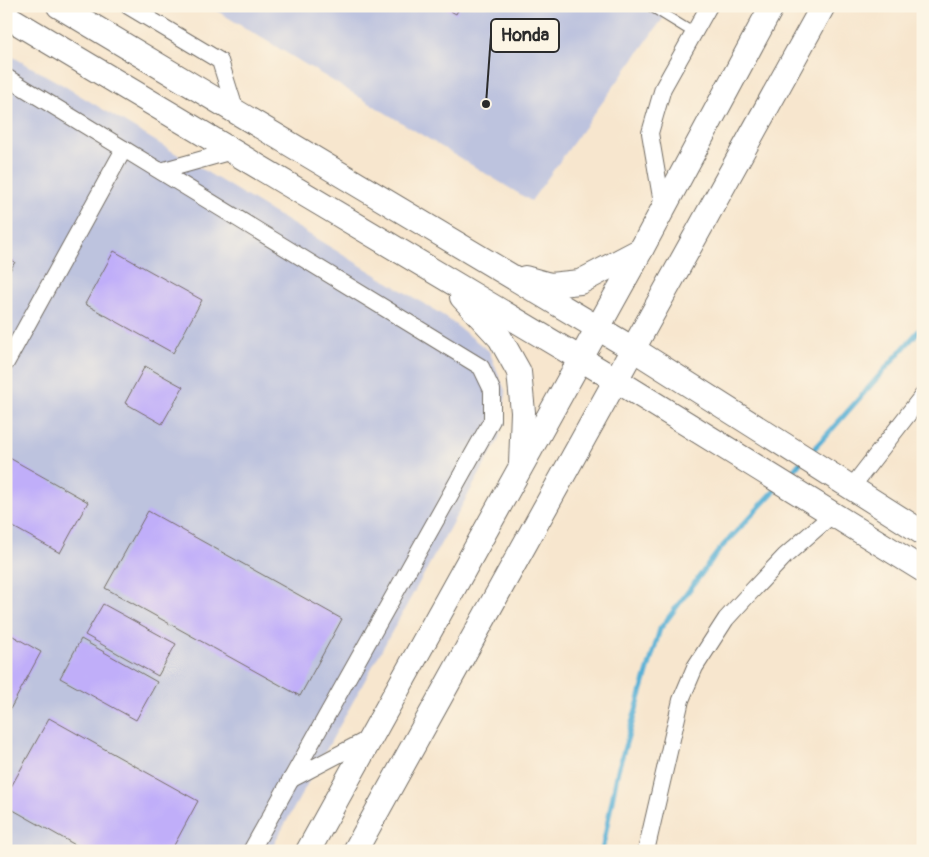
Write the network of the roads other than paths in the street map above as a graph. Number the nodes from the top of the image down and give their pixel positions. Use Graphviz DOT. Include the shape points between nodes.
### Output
graph roads {
  1 [pos="59,6"];
  2 [pos="128,6"];
  3 [pos="650,6"];
  4 [pos="772,6"];
  5 [pos="823,6"];
  6 [pos="708,7"];
  7 [pos="6,16"];
  8 [pos="694,33"];
  9 [pos="6,77"];
  10 [pos="236,112"];
  11 [pos="124,149"];
  12 [pos="232,151"];
  13 [pos="161,171"];
  14 [pos="663,209"];
  15 [pos="641,250"];
  16 [pos="504,272"];
  17 [pos="445,278"];
  18 [pos="598,328"];
  19 [pos="633,349"];
  20 [pos="580,360"];
  21 [pos="6,363"];
  22 [pos="616,380"];
  23 [pos="923,394"];
  24 [pos="520,468"];
  25 [pos="842,482"];
  26 [pos="833,514"];
  27 [pos="923,533"];
  28 [pos="923,570"];
  29 [pos="371,738"];
  30 [pos="290,780"];
  31 [pos="251,851"];
  32 [pos="308,851"];
  33 [pos="355,851"];
  34 [pos="646,851"];
  1 -- 10 [label="main road"];
  2 -- 10 [label="street" via="220,61"];
  3 -- 8 [label="lane"];
  4 -- 14 [label="main road"];
  5 -- 19 [label="main road"];
  6 -- 8 [label="street"];
  7 -- 12 [label="main road"];
  8 -- 14 [label="street" via="663,88 650,133"];
  9 -- 11 [label="street"];
  10 -- 16 [label="main road"];
  11 -- 13 [label="street"];
  11 -- 21 [label="street"];
  12 -- 13 [label="street"];
  12 -- 17 [label="main road"];
  13 -- 30 [label="street" via="481,367 492,390 492,420"];
  14 -- 15 [label="main road"];
  15 -- 16 [label="main road" via="580,282 550,285"];
  15 -- 18 [label="main road"];
  16 -- 18 [label="main road"];
  17 -- 20 [label="main road"];
  17 -- 24 [label="main road" via="500,338 519,372 523,412"];
  18 -- 19 [label="main road"];
  18 -- 20 [label="main road"];
  19 -- 22 [label="main road"];
  19 -- 25 [label="main road"];
  20 -- 22 [label="main road"];
  20 -- 24 [label="main road"];
  22 -- 26 [label="main road"];
  22 -- 33 [label="main road"];
  23 -- 25 [label="street"];
  24 -- 29 [label="main road"];
  25 -- 27 [label="main road"];
  26 -- 28 [label="main road"];
  26 -- 34 [label="street" via="785,556 726,618 695,667 681,700"];
  29 -- 30 [label="street"];
  29 -- 32 [label="main road"];
  30 -- 31 [label="street"];
}
